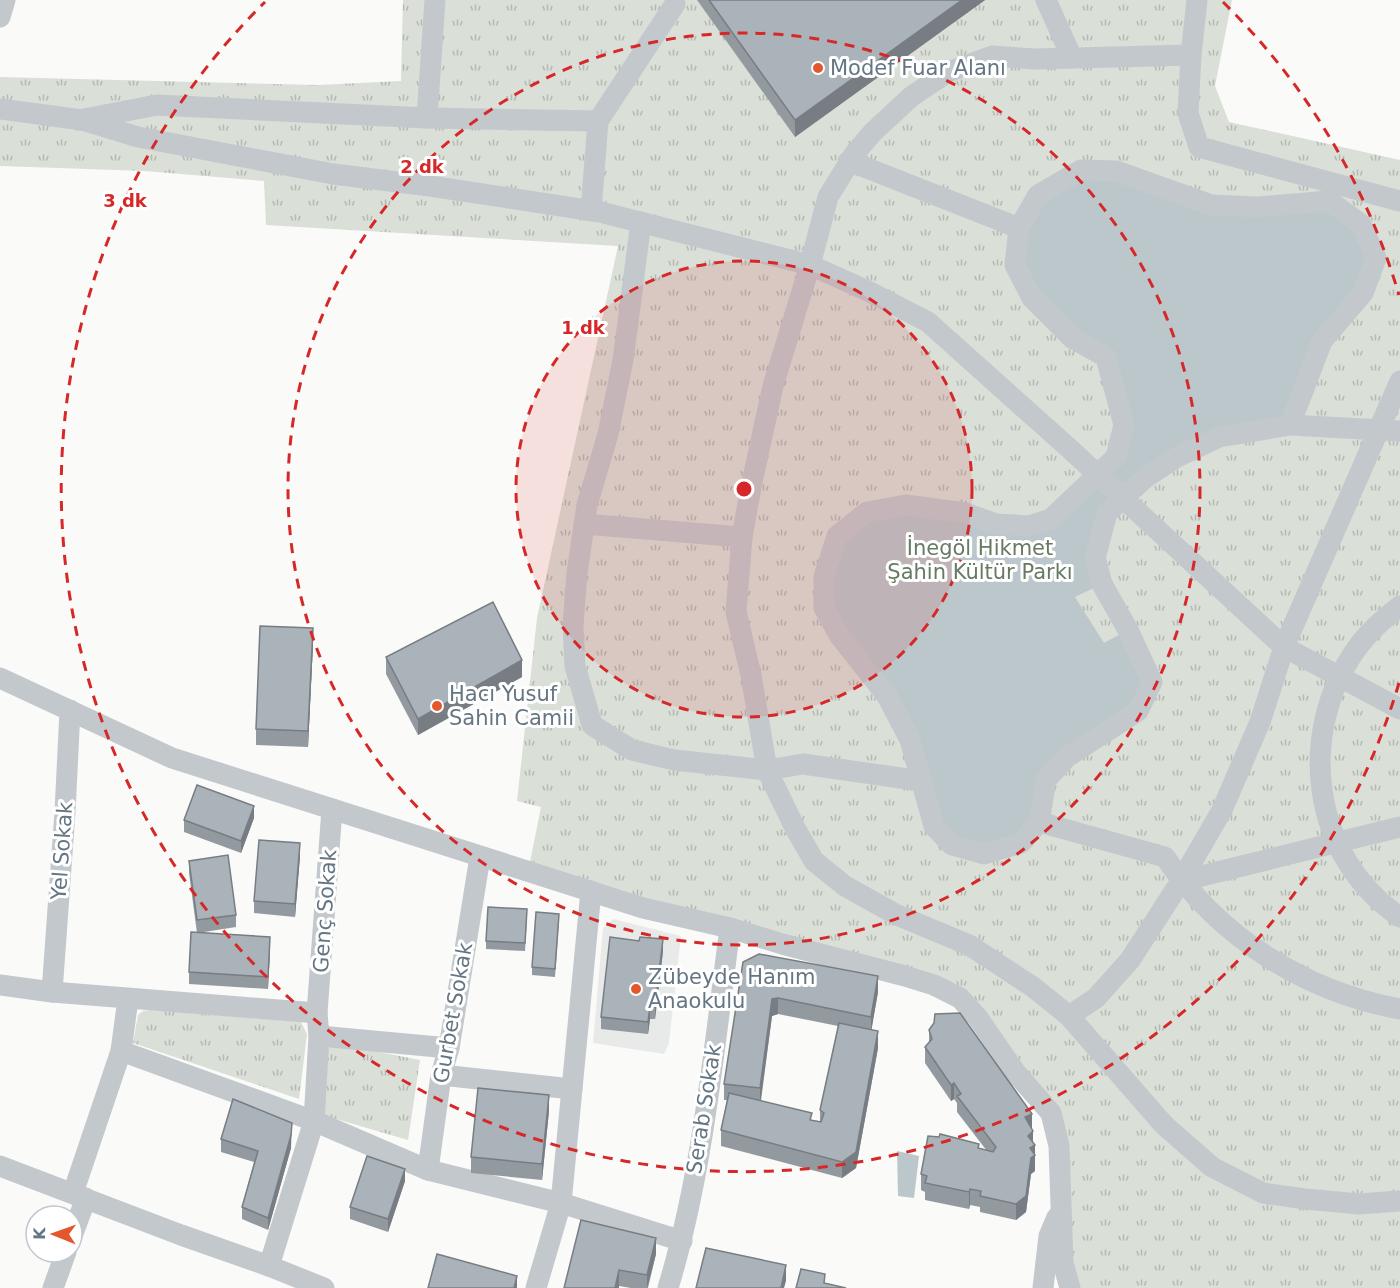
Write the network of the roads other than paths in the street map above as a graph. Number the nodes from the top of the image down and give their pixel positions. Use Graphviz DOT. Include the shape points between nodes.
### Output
graph roads {
  1 [pos="5,0"];
  2 [pos="435,0"];
  3 [pos="1046,0"];
  4 [pos="1197,0"];
  5 [pos="675,4"];
  6 [pos="0,17"];
  7 [pos="1191,55"];
  8 [pos="1072,58"];
  9 [pos="0,109"];
  10 [pos="427,118"];
  11 [pos="82,120"];
  12 [pos="598,120"];
  13 [pos="849,161"];
  14 [pos="1400,201"];
  15 [pos="591,211"];
  16 [pos="641,222"];
  17 [pos="1018,228"];
  18 [pos="810,265"];
  19 [pos="1400,381"];
  20 [pos="1290,425"];
  21 [pos="1377,430"];
  22 [pos="1400,431"];
  23 [pos="1098,474"];
  24 [pos="1124,498"];
  25 [pos="584,524"];
  26 [pos="742,537"];
  27 [pos="1400,606"];
  28 [pos="1284,647"];
  29 [pos="1340,677"];
  30 [pos="0,678"];
  31 [pos="1400,709"];
  32 [pos="70,710"];
  33 [pos="767,770"];
  34 [pos="922,781"];
  35 [pos="332,809"];
  36 [pos="1039,822"];
  37 [pos="1400,827"];
  38 [pos="1336,843"];
  39 [pos="480,857"];
  40 [pos="1181,881"];
  41 [pos="591,891"];
  42 [pos="1400,917"];
  43 [pos="730,928"];
  44 [pos="0,985"];
  45 [pos="52,992"];
  46 [pos="128,999"];
  47 [pos="1400,1009"];
  48 [pos="317,1013"];
  49 [pos="1069,1016"];
  50 [pos="319,1036"];
  51 [pos="449,1048"];
  52 [pos="121,1051"];
  53 [pos="441,1076"];
  54 [pos="572,1089"];
  55 [pos="314,1121"];
  56 [pos="0,1166"];
  57 [pos="428,1170"];
  58 [pos="79,1196"];
  59 [pos="1400,1201"];
  60 [pos="561,1203"];
  61 [pos="78,1204"];
  62 [pos="1062,1205"];
  63 [pos="682,1241"];
  64 [pos="62,1264"];
  65 [pos="269,1266"];
  66 [pos="53,1288"];
  67 [pos="324,1288"];
  68 [pos="536,1288"];
  69 [pos="668,1288"];
  70 [pos="1043,1288"];
  71 [pos="1070,1288"];
  1 -- 6 [label="street"];
  2 -- 10 [label="street"];
  3 -- 8 [label="street"];
  4 -- 7 [label="street"];
  5 -- 12 [label="street"];
  7 -- 8 [label="street"];
  7 -- 14 [label="street" via="1188,113 1199,147"];
  8 -- 13 [label="street" via="992,56 948,72 912,96"];
  9 -- 11 [label="street"];
  10 -- 11 [label="street" via="157,105"];
  10 -- 12 [label="street"];
  11 -- 15 [label="street" via="138,137 333,174"];
  12 -- 15 [label="street"];
  13 -- 17 [label="street"];
  13 -- 18 [label="street" via="828,197"];
  15 -- 16 [label="street"];
  16 -- 18 [label="street"];
  16 -- 25 [label="street" via="622,360 608,434"];
  17 -- 20 [label="street" via="1038,195 1081,170 1116,171 1211,205 1258,207 1329,201 1361,224 1376,258 1363,293 1322,341"];
  17 -- 23 [label="street" via="1015,265 1032,298 1072,338 1106,357 1124,425 1116,457"];
  18 -- 23 [label="street" via="928,322"];
  18 -- 26 [label="street" via="773,386"];
  19 -- 21 [label="street"];
  20 -- 21 [label="street"];
  20 -- 24 [label="street" via="1219,437 1177,457"];
  21 -- 22 [label="street"];
  21 -- 28 [label="street"];
  23 -- 24 [label="street"];
  23 -- 34 [label="street" via="1051,519 1029,526 996,524 965,513 906,505 867,512 837,536 824,577 824,608 839,635 887,696 910,740"];
  24 -- 28 [label="street"];
  24 -- 36 [label="street" via="1107,513 1095,558 1101,584 1152,682 1138,711 1066,757 1046,780"];
  25 -- 26 [label="street"];
  25 -- 33 [label="street" via="573,626 575,666 592,725 632,750 674,760"];
  26 -- 33 [label="street" via="736,612"];
  27 -- 29 [label="street" via="1357,647"];
  28 -- 29 [label="street"];
  28 -- 40 [label="street" via="1260,722 1221,810"];
  29 -- 31 [label="street"];
  29 -- 38 [label="street" via="1324,721 1320,756 1320,786"];
  30 -- 32 [label="street"];
  32 -- 35 [label="street" via="172,758"];
  32 -- 45 [label="street, Yel Sokak"];
  33 -- 34 [label="street" via="803,764"];
  33 -- 49 [label="street" via="814,861 845,886 897,915 969,945"];
  34 -- 36 [label="street" via="934,826 952,845 984,854 1021,843"];
  35 -- 39 [label="street"];
  35 -- 48 [label="street, Genç Sokak"];
  36 -- 40 [label="street" via="1165,857"];
  37 -- 38 [label="street"];
  38 -- 40 [label="street"];
  38 -- 42 [label="street" via="1362,884"];
  39 -- 41 [label="street"];
  39 -- 51 [label="street, Gurbet Sokak"];
  40 -- 47 [label="street" via="1214,916 1289,971 1366,1003"];
  40 -- 49 [label="street" via="1130,960 1096,998"];
  41 -- 43 [label="street" via="643,908"];
  41 -- 54 [label="street"];
  43 -- 62 [label="street" via="905,976 960,998 1051,1113 1059,1146"];
  43 -- 63 [label="street, Serab Sokak" via="707,1101"];
  44 -- 45 [label="street"];
  45 -- 46 [label="street"];
  46 -- 48 [label="street"];
  46 -- 52 [label="street"];
  48 -- 50 [label="street, Genç Sokak"];
  49 -- 59 [label="street" via="1164,1125 1212,1167 1263,1193 1359,1204"];
  50 -- 51 [label="street"];
  50 -- 55 [label="street, Genç Sokak"];
  51 -- 53 [label="street, Gurbet Sokak"];
  52 -- 55 [label="street"];
  52 -- 58 [label="street"];
  53 -- 54 [label="street"];
  53 -- 57 [label="street, Gurbet Sokak"];
  54 -- 60 [label="street"];
  55 -- 57 [label="street"];
  55 -- 65 [label="street, Genç Sokak"];
  56 -- 58 [label="street"];
  57 -- 60 [label="street"];
  58 -- 61 [label="street"];
  58 -- 65 [label="street"];
  60 -- 63 [label="street"];
  60 -- 68 [label="street"];
  62 -- 70 [label="street" via="1049,1236"];
  62 -- 71 [label="street" via="1063,1263"];
  63 -- 69 [label="street, Serab Sokak"];
  64 -- 66 [label="street"];
  65 -- 67 [label="street"];
}
